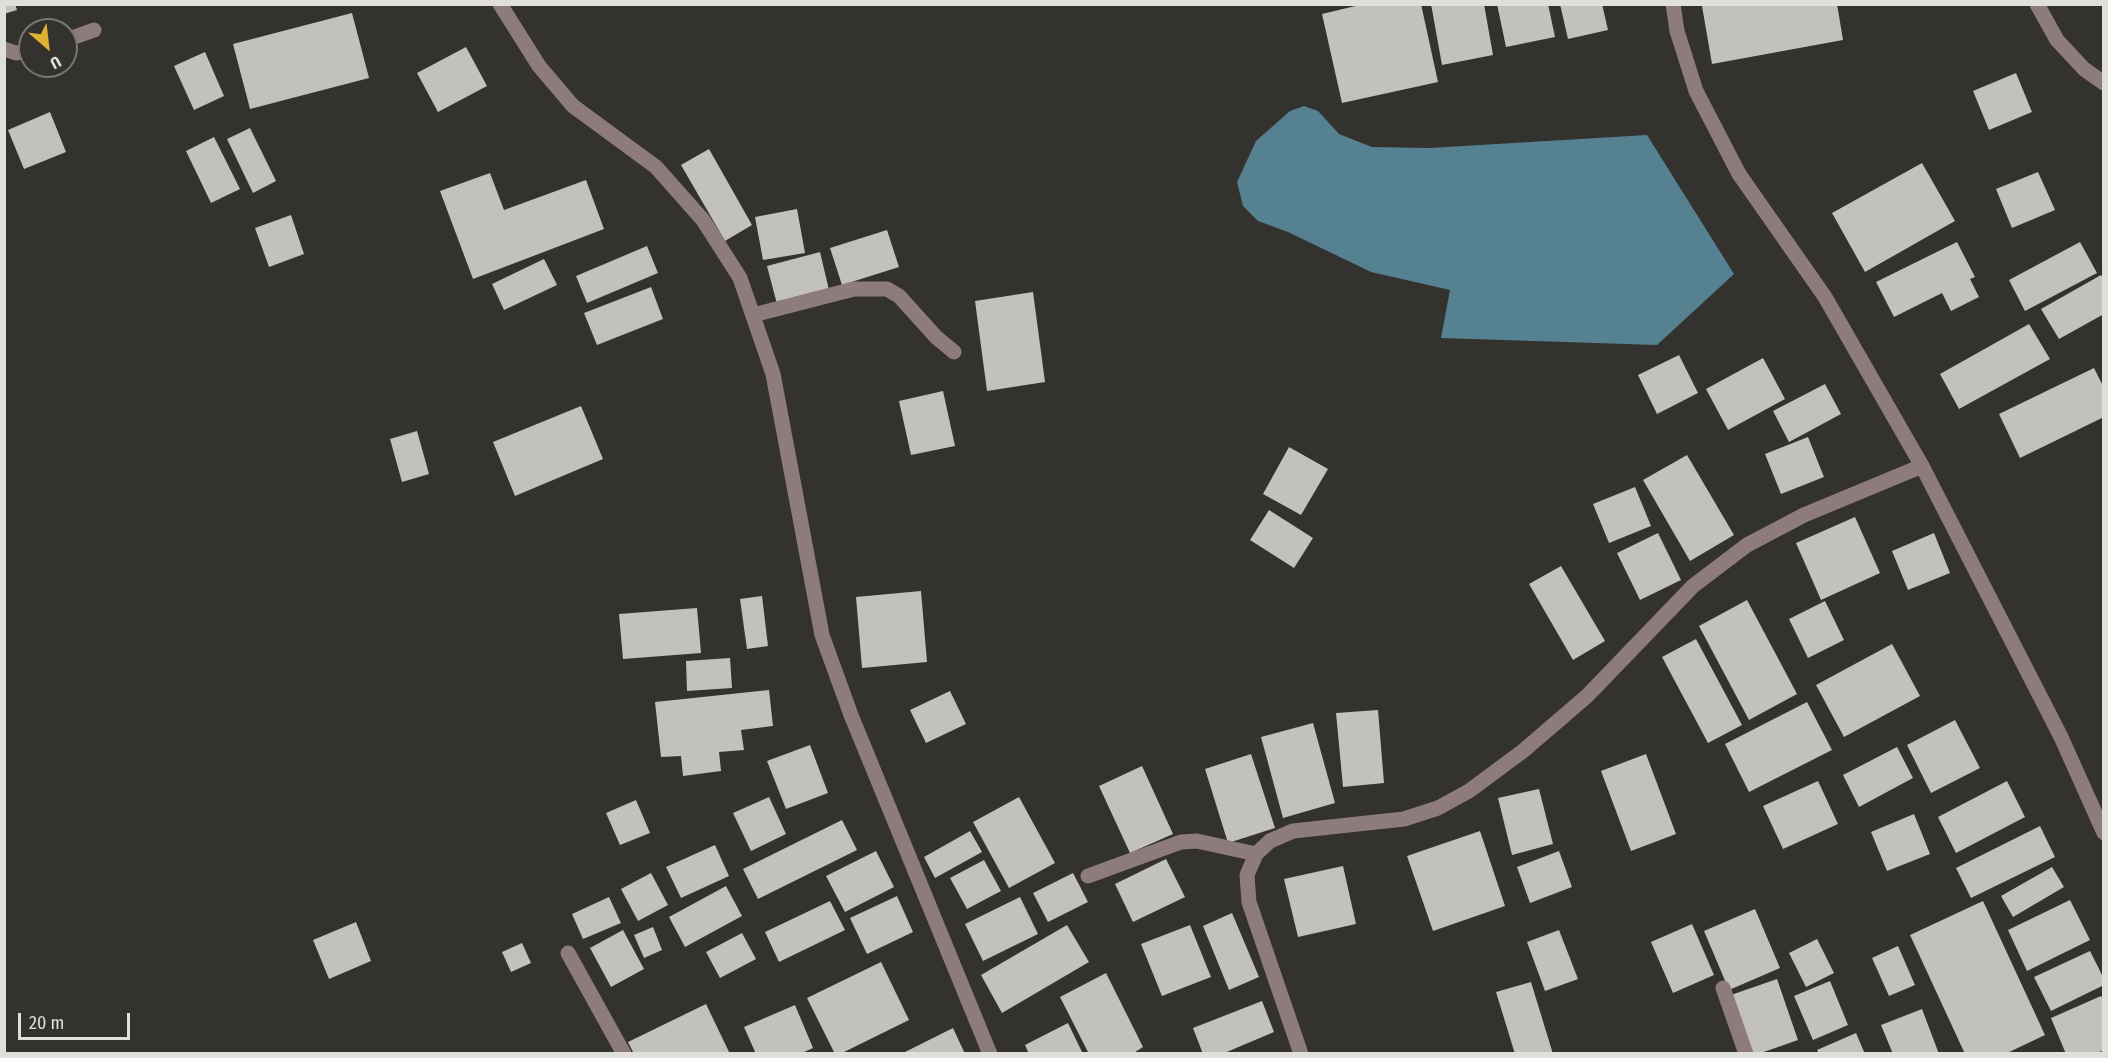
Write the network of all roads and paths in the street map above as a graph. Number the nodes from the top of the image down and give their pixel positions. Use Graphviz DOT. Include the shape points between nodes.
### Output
graph roads {
  1 [pos="500,4"];
  2 [pos="1673,4"];
  3 [pos="2037,4"];
  4 [pos="94,30"];
  5 [pos="78,36"];
  6 [pos="2103,83"];
  7 [pos="753,315"];
  8 [pos="954,352"];
  9 [pos="1922,466"];
  10 [pos="2103,833"];
  11 [pos="1256,854"];
  12 [pos="1088,876"];
  13 [pos="567,953"];
  14 [pos="1723,988"];
  15 [pos="624,1053"];
  16 [pos="990,1053"];
  17 [pos="1301,1053"];
  18 [pos="1746,1053"];
  1 -- 7 [label="street" via="539,66 573,106 656,167 703,220 740,278"];
  2 -- 9 [label="street" via="1677,31 1696,91 1739,174 1825,297"];
  3 -- 6 [label="street" via="2057,40"];
  4 -- 5 [label="street"];
  7 -- 8 [label="street" via="854,289 887,289 899,296"];
  7 -- 16 [label="street" via="773,374 822,635 851,716"];
  9 -- 10 [label="street" via="2061,737"];
  9 -- 11 [label="street" via="1804,514 1747,545 1693,586 1587,696 1469,791 1438,808 1404,819 1293,831 1270,841"];
  11 -- 12 [label="street" via="1197,841 1181,842"];
  11 -- 17 [label="street" via="1247,875 1249,902"];
  13 -- 15 [label="street"];
  14 -- 18 [label="street"];
}
